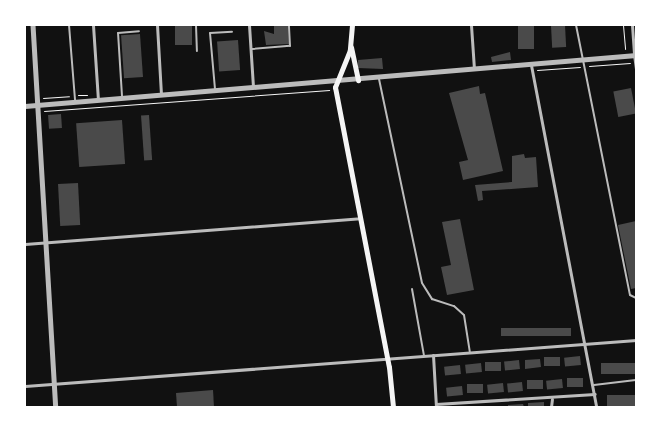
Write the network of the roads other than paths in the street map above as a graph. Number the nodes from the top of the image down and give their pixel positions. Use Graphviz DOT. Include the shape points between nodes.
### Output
graph roads {
  1 [pos="33,25"];
  2 [pos="69,25"];
  3 [pos="93,25"];
  4 [pos="157,25"];
  5 [pos="196,25"];
  6 [pos="207,25"];
  7 [pos="241,25"];
  8 [pos="249,25"];
  9 [pos="289,25"];
  10 [pos="352,25"];
  11 [pos="470,25"];
  12 [pos="576,25"];
  13 [pos="632,25"];
  14 [pos="139,31"];
  15 [pos="232,32"];
  16 [pos="351,44"];
  17 [pos="251,50"];
  18 [pos="198,51"];
  19 [pos="635,55"];
  20 [pos="580,60"];
  21 [pos="531,65"];
  22 [pos="474,70"];
  23 [pos="636,70"];
  24 [pos="379,78"];
  25 [pos="358,80"];
  26 [pos="335,82"];
  27 [pos="253,88"];
  28 [pos="216,91"];
  29 [pos="161,95"];
  30 [pos="122,98"];
  31 [pos="98,100"];
  32 [pos="75,102"];
  33 [pos="38,105"];
  34 [pos="25,106"];
  35 [pos="360,218"];
  36 [pos="46,242"];
  37 [pos="25,244"];
  38 [pos="412,289"];
  39 [pos="636,298"];
  40 [pos="636,340"];
  41 [pos="587,344"];
  42 [pos="470,352"];
  43 [pos="432,355"];
  44 [pos="424,356"];
  45 [pos="388,359"];
  46 [pos="636,380"];
  47 [pos="55,384"];
  48 [pos="594,385"];
  49 [pos="25,386"];
  50 [pos="595,394"];
  51 [pos="552,399"];
  52 [pos="436,405"];
  53 [pos="56,407"];
  54 [pos="393,407"];
  55 [pos="551,407"];
  56 [pos="596,407"];
  1 -- 33 [label="street"];
  2 -- 32 [label="lane"];
  3 -- 31 [label="street"];
  4 -- 29 [label="street"];
  5 -- 18 [label="lane"];
  6 -- 7 [label="lane"];
  8 -- 17 [label="street"];
  9 -- 17 [label="lane" via="290,46"];
  10 -- 16 [label="main road"];
  11 -- 22 [label="street"];
  12 -- 20 [label="lane"];
  13 -- 19 [label="street"];
  14 -- 30 [label="lane" via="118,33"];
  15 -- 28 [label="lane" via="210,33"];
  16 -- 25 [label="main road"];
  16 -- 26 [label="main road"];
  17 -- 27 [label="street"];
  19 -- 20 [label="street"];
  19 -- 23 [label="lane"];
  20 -- 21 [label="street"];
  20 -- 39 [label="lane" via="630,295"];
  21 -- 22 [label="street"];
  21 -- 41 [label="street"];
  22 -- 24 [label="street"];
  24 -- 25 [label="street"];
  24 -- 42 [label="lane" via="422,283 432,299 454,306 464,315"];
  25 -- 26 [label="street"];
  26 -- 27 [label="street"];
  26 -- 35 [label="main road"];
  27 -- 28 [label="street"];
  28 -- 29 [label="street"];
  29 -- 30 [label="street"];
  30 -- 31 [label="street"];
  31 -- 32 [label="street"];
  32 -- 33 [label="street"];
  33 -- 34 [label="street"];
  33 -- 36 [label="street"];
  35 -- 36 [label="street"];
  35 -- 45 [label="main road"];
  36 -- 37 [label="street"];
  36 -- 47 [label="street"];
  38 -- 44 [label="lane"];
  40 -- 41 [label="street"];
  41 -- 42 [label="street"];
  41 -- 48 [label="street"];
  42 -- 43 [label="street"];
  43 -- 44 [label="street"];
  43 -- 52 [label="street"];
  44 -- 45 [label="street"];
  45 -- 47 [label="street"];
  45 -- 54 [label="main road"];
  46 -- 48 [label="lane"];
  47 -- 49 [label="street"];
  47 -- 53 [label="street"];
  48 -- 50 [label="street"];
  50 -- 51 [label="street"];
  50 -- 56 [label="street"];
  51 -- 52 [label="street"];
  51 -- 55 [label="street"];
}
